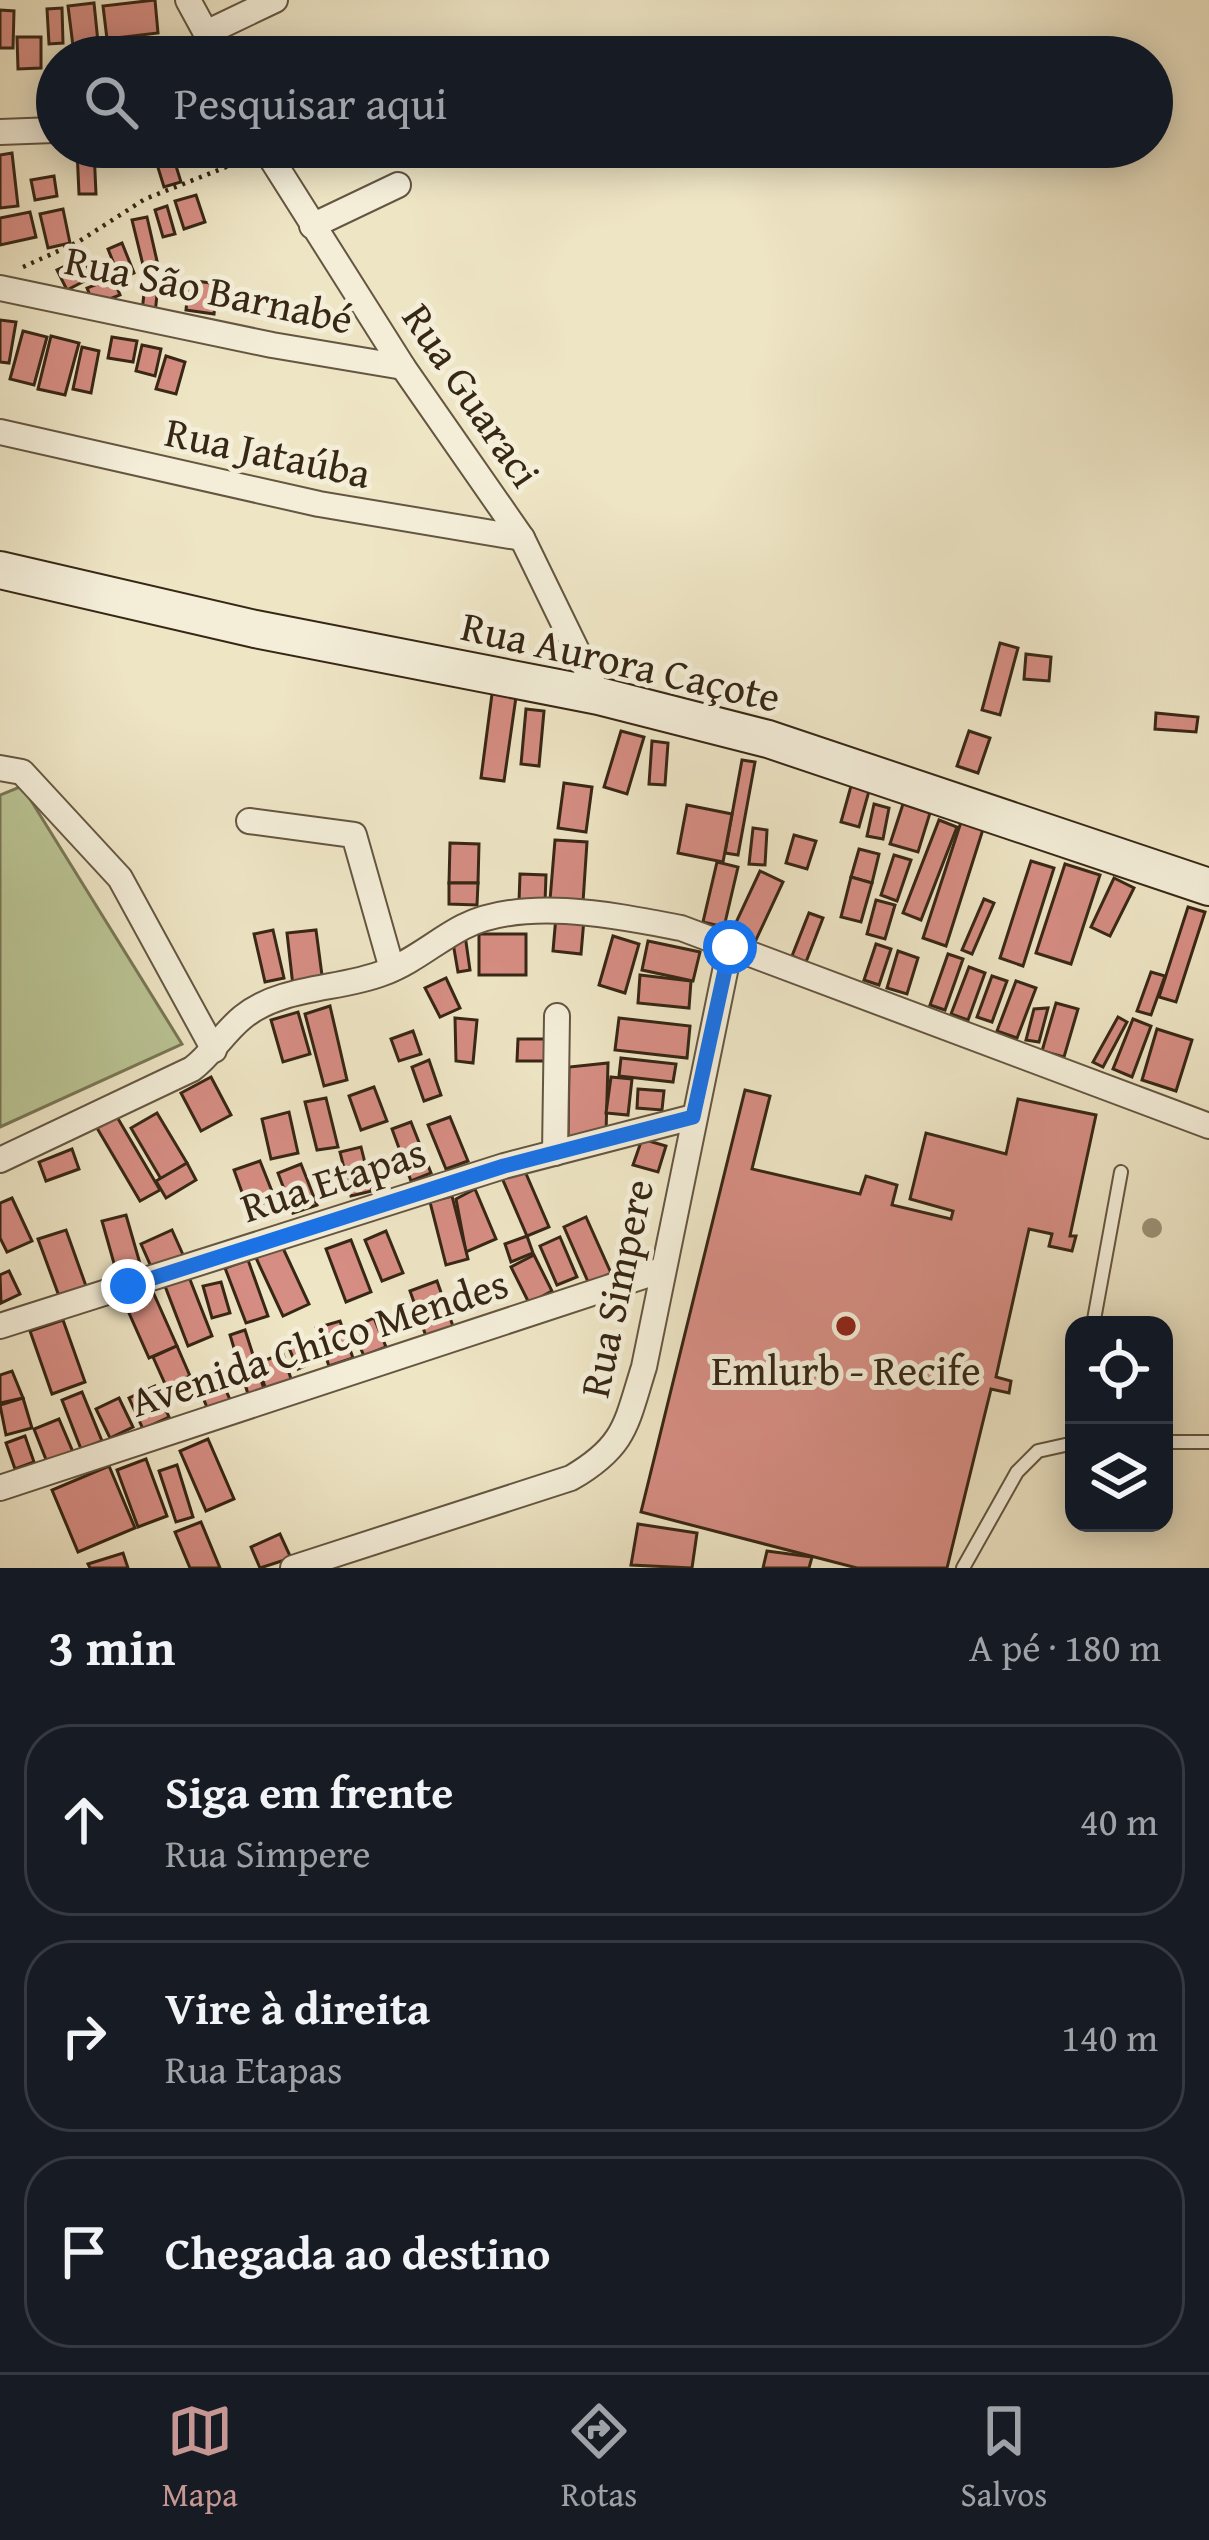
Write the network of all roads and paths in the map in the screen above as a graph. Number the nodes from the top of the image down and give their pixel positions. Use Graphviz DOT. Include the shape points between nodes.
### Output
graph roads {
  1 [pos="188,0"];
  2 [pos="275,0"];
  3 [pos="206,33"];
  4 [pos="208,36"];
  5 [pos="36,131"];
  6 [pos="0,132"];
  7 [pos="217,168"];
  8 [pos="277,168"];
  9 [pos="398,185"];
  10 [pos="313,226"];
  11 [pos="5,280"];
  12 [pos="403,367"];
  13 [pos="0,432"];
  14 [pos="521,538"];
  15 [pos="0,570"];
  16 [pos="599,696"];
  17 [pos="0,768"];
  18 [pos="249,821"];
  19 [pos="1209,886"];
  20 [pos="730,947"];
  21 [pos="392,969"];
  22 [pos="556,1016"];
  23 [pos="214,1050"];
  24 [pos="693,1117"];
  25 [pos="1209,1126"];
  26 [pos="555,1153"];
  27 [pos="0,1160"];
  28 [pos="1120,1172"];
  29 [pos="662,1270"];
  30 [pos="1095,1316"];
  31 [pos="0,1326"];
  32 [pos="1065,1442"];
  33 [pos="1173,1442"];
  34 [pos="1209,1442"];
  35 [pos="0,1488"];
  36 [pos="293,1568"];
  37 [pos="962,1568"];
  1 -- 3 [label="street"];
  2 -- 3 [label="street"];
  3 -- 4 [label="street"];
  5 -- 6 [label="street"];
  7 -- 11 [label="path" via="145,199"];
  8 -- 10 [label="street, Rua Guaraci"];
  9 -- 10 [label="street"];
  10 -- 12 [label="street, Rua Guaraci"];
  11 -- 12 [label="street, Rua São Barnabé" via="272,345"];
  12 -- 14 [label="street, Rua Guaraci"];
  13 -- 14 [label="street, Rua Jataúba" via="319,504"];
  14 -- 16 [label="street, Rua Guaraci"];
  15 -- 16 [label="main road, Rua Aurora Caçote"];
  16 -- 19 [label="main road, Rua Aurora Caçote" via="768,739"];
  17 -- 23 [label="street" via="22,772 120,878"];
  18 -- 21 [label="street" via="354,836"];
  20 -- 21 [label="street" via="681,928 548,911 466,925"];
  20 -- 24 [label="street, Rua Simpere"];
  20 -- 25 [label="street"];
  21 -- 23 [label="street" via="266,1004"];
  22 -- 26 [label="street"];
  23 -- 27 [label="street" via="192,1069"];
  24 -- 26 [label="street, Rua Etapas"];
  24 -- 29 [label="street, Rua Simpere"];
  26 -- 31 [label="street, Rua Etapas"];
  28 -- 30 [label="lane"];
  29 -- 35 [label="street, Avenida Chico Mendes"];
  29 -- 36 [label="street, Rua Simpere" via="624,1432 603,1460 571,1478"];
  32 -- 37 [label="lane" via="1038,1451 1017,1472"];
  33 -- 34 [label="lane"];
}
